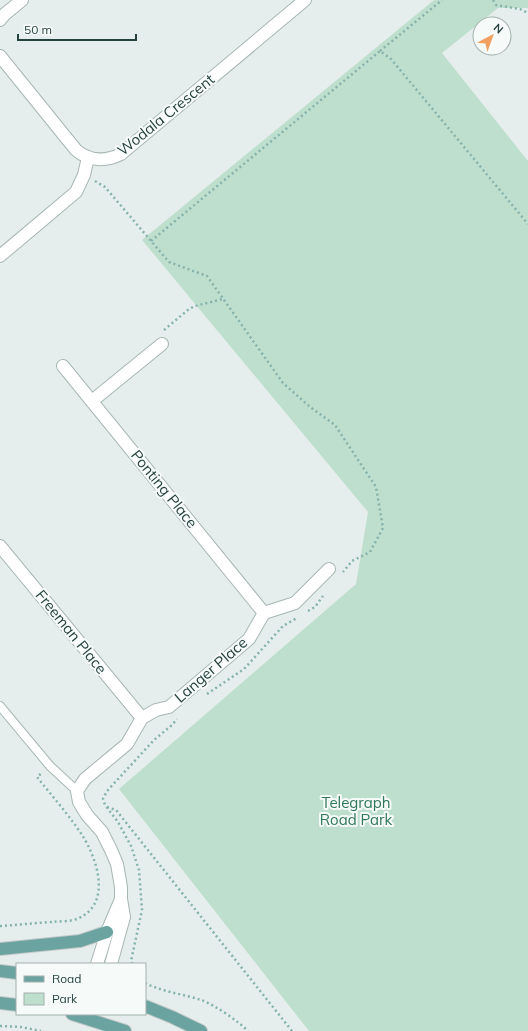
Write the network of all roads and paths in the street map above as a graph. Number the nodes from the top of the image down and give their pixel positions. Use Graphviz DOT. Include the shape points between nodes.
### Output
graph roads {
  1 [pos="22,0"];
  2 [pos="305,0"];
  3 [pos="442,0"];
  4 [pos="492,0"];
  5 [pos="528,13"];
  6 [pos="0,20"];
  7 [pos="380,51"];
  8 [pos="0,56"];
  9 [pos="88,157"];
  10 [pos="84,175"];
  11 [pos="528,224"];
  12 [pos="151,241"];
  13 [pos="0,256"];
  14 [pos="223,299"];
  15 [pos="162,344"];
  16 [pos="63,366"];
  17 [pos="92,401"];
  18 [pos="0,546"];
  19 [pos="329,569"];
  20 [pos="339,576"];
  21 [pos="324,595"];
  22 [pos="264,613"];
  23 [pos="205,696"];
  24 [pos="0,706"];
  25 [pos="181,714"];
  26 [pos="142,718"];
  27 [pos="42,773"];
  28 [pos="78,791"];
  29 [pos="103,799"];
  30 [pos="107,807"];
  31 [pos="121,899"];
  32 [pos="0,926"];
  33 [pos="107,932"];
  34 [pos="0,949"];
  35 [pos="97,963"];
  36 [pos="111,963"];
  37 [pos="0,971"];
  38 [pos="16,973"];
  39 [pos="146,983"];
  40 [pos="0,1003"];
  41 [pos="16,1005"];
  42 [pos="146,1006"];
  43 [pos="79,1015"];
  44 [pos="97,1017"];
  45 [pos="0,1026"];
  46 [pos="41,1031"];
  47 [pos="125,1031"];
  48 [pos="201,1031"];
  49 [pos="248,1031"];
  50 [pos="292,1031"];
  1 -- 6 [label="street"];
  2 -- 9 [label="street, Wodala Crescent" via="121,154 105,160"];
  3 -- 7 [label="path"];
  4 -- 5 [label="path" via="496,5"];
  7 -- 11 [label="path" via="391,59"];
  7 -- 12 [label="path"];
  8 -- 9 [label="street, Wodala Crescent" via="76,150"];
  9 -- 10 [label="street"];
  10 -- 12 [label="path" via="105,187"];
  10 -- 13 [label="street" via="76,192"];
  12 -- 14 [label="path" via="169,262 207,276"];
  14 -- 15 [label="path" via="189,310 162,332"];
  14 -- 20 [label="path" via="283,383 335,425 376,487 383,528 370,552 352,562"];
  15 -- 17 [label="street"];
  16 -- 17 [label="street, Ponting Place"];
  17 -- 22 [label="street, Ponting Place"];
  18 -- 26 [label="street, Freeman Place"];
  19 -- 22 [label="street" via="295,603"];
  21 -- 23 [label="path" via="315,607 283,626 244,669"];
  22 -- 26 [label="street, Langer Place" via="249,639 169,707 156,710"];
  24 -- 28 [label="lane" via="50,766"];
  25 -- 29 [label="path" via="107,791"];
  26 -- 28 [label="street" via="127,744 85,779"];
  27 -- 32 [label="path" via="37,777 83,836 94,858 99,884 97,898 94,906 77,919"];
  28 -- 31 [label="street" via="79,802 102,832 111,850 121,887"];
  30 -- 50 [label="path" via="116,810"];
  31 -- 33 [label="street"];
  31 -- 36 [label="street" via="124,917"];
  33 -- 34 [label="main road" via="80,941"];
  33 -- 35 [label="street"];
  37 -- 38 [label="main road"];
  39 -- 49 [label="path" via="202,1001 242,1024"];
  40 -- 41 [label="main road"];
  42 -- 48 [label="main road"];
  43 -- 44 [label="main road"];
  44 -- 47 [label="main road"];
  45 -- 46 [label="path"];
}
